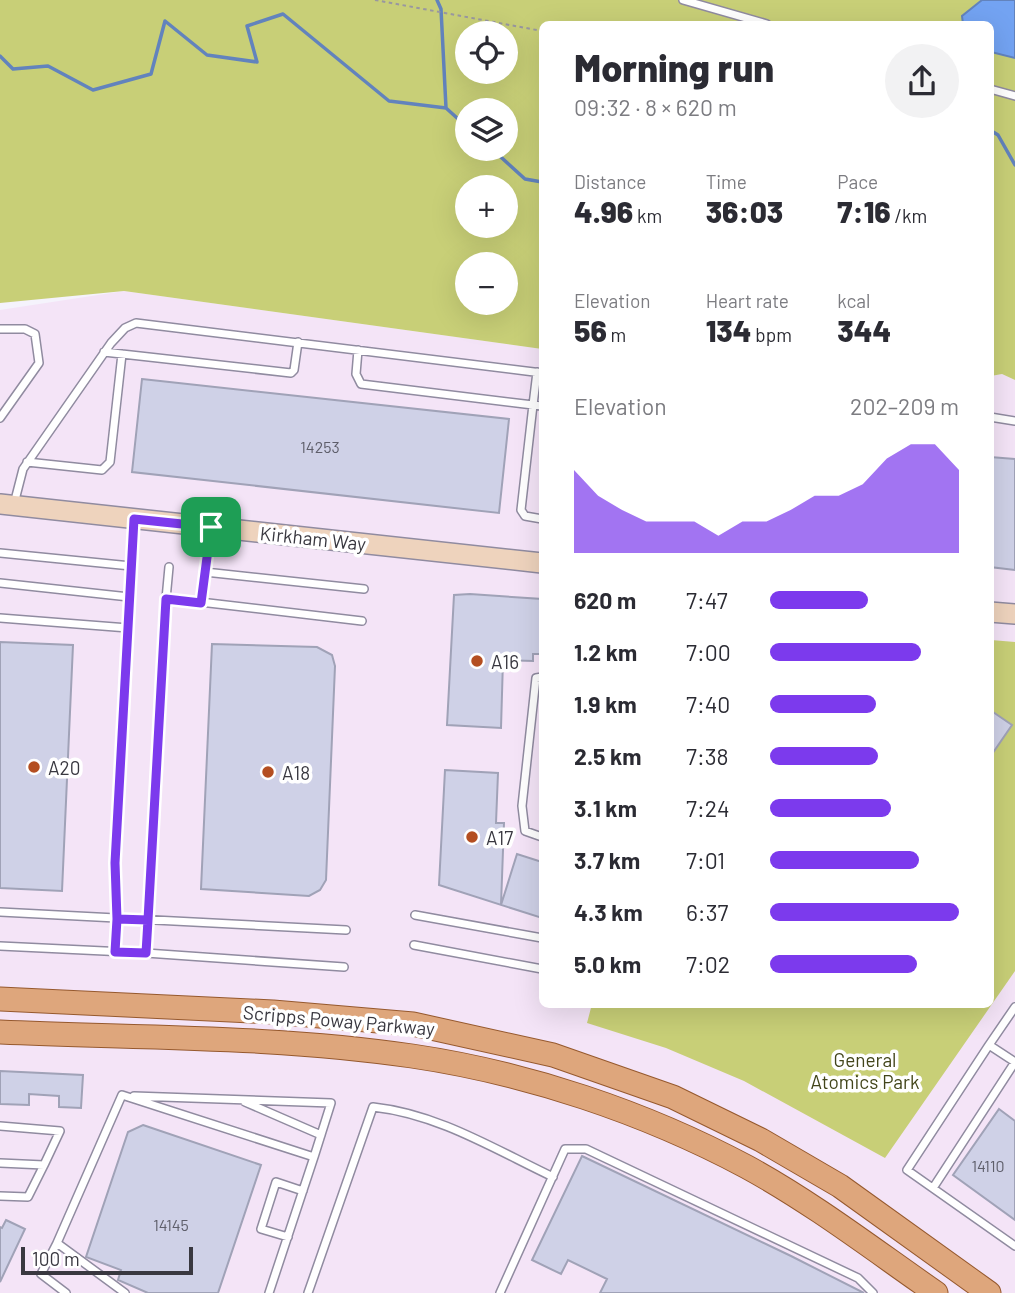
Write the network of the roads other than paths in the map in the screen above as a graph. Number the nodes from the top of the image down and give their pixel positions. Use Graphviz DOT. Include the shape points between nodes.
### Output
graph roads {
  1 [pos="683,0"];
  2 [pos="756,21"];
  3 [pos="994,90"];
  4 [pos="1015,96"];
  5 [pos="0,330"];
  6 [pos="298,342"];
  7 [pos="358,350"];
  8 [pos="104,352"];
  9 [pos="122,354"];
  10 [pos="539,372"];
  11 [pos="539,377"];
  12 [pos="533,405"];
  13 [pos="539,406"];
  14 [pos="0,418"];
  15 [pos="994,418"];
  16 [pos="1015,421"];
  17 [pos="27,462"];
  18 [pos="7,505"];
  19 [pos="539,518"];
  20 [pos="134,519"];
  21 [pos="211,527"];
  22 [pos="0,553"];
  23 [pos="539,563"];
  24 [pos="131,566"];
  25 [pos="169,567"];
  26 [pos="205,572"];
  27 [pos="0,583"];
  28 [pos="364,589"];
  29 [pos="129,597"];
  30 [pos="166,599"];
  31 [pos="201,603"];
  32 [pos="994,612"];
  33 [pos="1015,614"];
  34 [pos="0,618"];
  35 [pos="362,621"];
  36 [pos="128,628"];
  37 [pos="539,678"];
  38 [pos="539,836"];
  39 [pos="0,912"];
  40 [pos="415,915"];
  41 [pos="117,919"];
  42 [pos="148,920"];
  43 [pos="346,930"];
  44 [pos="539,938"];
  45 [pos="414,945"];
  46 [pos="0,946"];
  47 [pos="115,952"];
  48 [pos="146,953"];
  49 [pos="344,967"];
  50 [pos="539,968"];
  51 [pos="0,999"];
  52 [pos="1015,1007"];
  53 [pos="0,1031"];
  54 [pos="989,1045"];
  55 [pos="1015,1062"];
  56 [pos="122,1096"];
  57 [pos="238,1099"];
  58 [pos="0,1126"];
  59 [pos="321,1135"];
  60 [pos="314,1157"];
  61 [pos="0,1163"];
  62 [pos="44,1165"];
  63 [pos="553,1177"];
  64 [pos="933,1188"];
  65 [pos="303,1191"];
  66 [pos="0,1196"];
  67 [pos="288,1237"];
  68 [pos="57,1243"];
  69 [pos="1015,1246"];
  70 [pos="66,1293"];
  71 [pos="125,1293"];
  72 [pos="269,1293"];
  73 [pos="308,1293"];
  74 [pos="500,1293"];
  75 [pos="873,1293"];
  76 [pos="936,1293"];
  77 [pos="989,1293"];
  1 -- 2 [label="lane"];
  3 -- 4 [label="lane"];
  5 -- 14 [label="lane" via="25,329 35,334 39,363"];
  6 -- 7 [label="lane"];
  6 -- 8 [label="lane" via="136,323 125,328"];
  6 -- 9 [label="lane" via="291,373"];
  7 -- 10 [label="lane"];
  7 -- 12 [label="lane" via="356,374 362,384"];
  8 -- 9 [label="lane"];
  8 -- 17 [label="lane"];
  9 -- 17 [label="lane" via="110,462 102,470"];
  11 -- 12 [label="lane"];
  12 -- 13 [label="lane"];
  12 -- 19 [label="lane" via="521,510"];
  15 -- 16 [label="lane"];
  17 -- 18 [label="lane"];
  18 -- 20 [label="main road, Kirkham Way"];
  20 -- 21 [label="main road, Kirkham Way"];
  20 -- 24 [label="lane"];
  21 -- 23 [label="main road, Kirkham Way"];
  21 -- 26 [label="lane"];
  22 -- 24 [label="lane"];
  24 -- 29 [label="lane"];
  25 -- 30 [label="lane"];
  26 -- 28 [label="lane"];
  26 -- 31 [label="lane"];
  27 -- 29 [label="lane"];
  29 -- 36 [label="lane"];
  30 -- 31 [label="lane"];
  30 -- 42 [label="lane"];
  31 -- 35 [label="lane"];
  32 -- 33 [label="main road"];
  34 -- 36 [label="lane"];
  36 -- 41 [label="lane" via="115,863"];
  37 -- 38 [label="lane" via="522,806 525,831"];
  39 -- 41 [label="lane"];
  40 -- 44 [label="lane"];
  41 -- 42 [label="lane"];
  41 -- 47 [label="lane"];
  42 -- 43 [label="lane"];
  42 -- 48 [label="lane"];
  45 -- 50 [label="lane"];
  46 -- 47 [label="lane"];
  47 -- 48 [label="lane"];
  48 -- 49 [label="lane"];
  51 -- 77 [label="main road, Scripps Poway Parkway" via="273,1012 413,1024 553,1055 673,1097 761,1140 840,1186"];
  52 -- 54 [label="lane"];
  53 -- 76 [label="main road, Scripps Poway Parkway" via="269,1043 411,1056 541,1085 666,1129 747,1167"];
  54 -- 55 [label="lane"];
  54 -- 64 [label="lane" via="906,1170"];
  55 -- 64 [label="lane"];
  56 -- 57 [label="lane"];
  56 -- 60 [label="lane"];
  56 -- 68 [label="lane"];
  57 -- 59 [label="lane"];
  57 -- 59 [label="lane" via="331,1102"];
  58 -- 62 [label="lane" via="60,1131"];
  59 -- 60 [label="lane"];
  60 -- 65 [label="lane"];
  61 -- 62 [label="lane"];
  62 -- 66 [label="lane" via="28,1197"];
  63 -- 73 [label="lane" via="435,1120 373,1107"];
  63 -- 74 [label="lane"];
  63 -- 75 [label="lane" via="565,1149 586,1149 858,1278"];
  64 -- 69 [label="lane"];
  65 -- 67 [label="lane"];
  65 -- 67 [label="lane" via="276,1182 261,1229"];
  67 -- 72 [label="lane"];
  68 -- 70 [label="lane" via="41,1274"];
  68 -- 71 [label="lane"];
}
